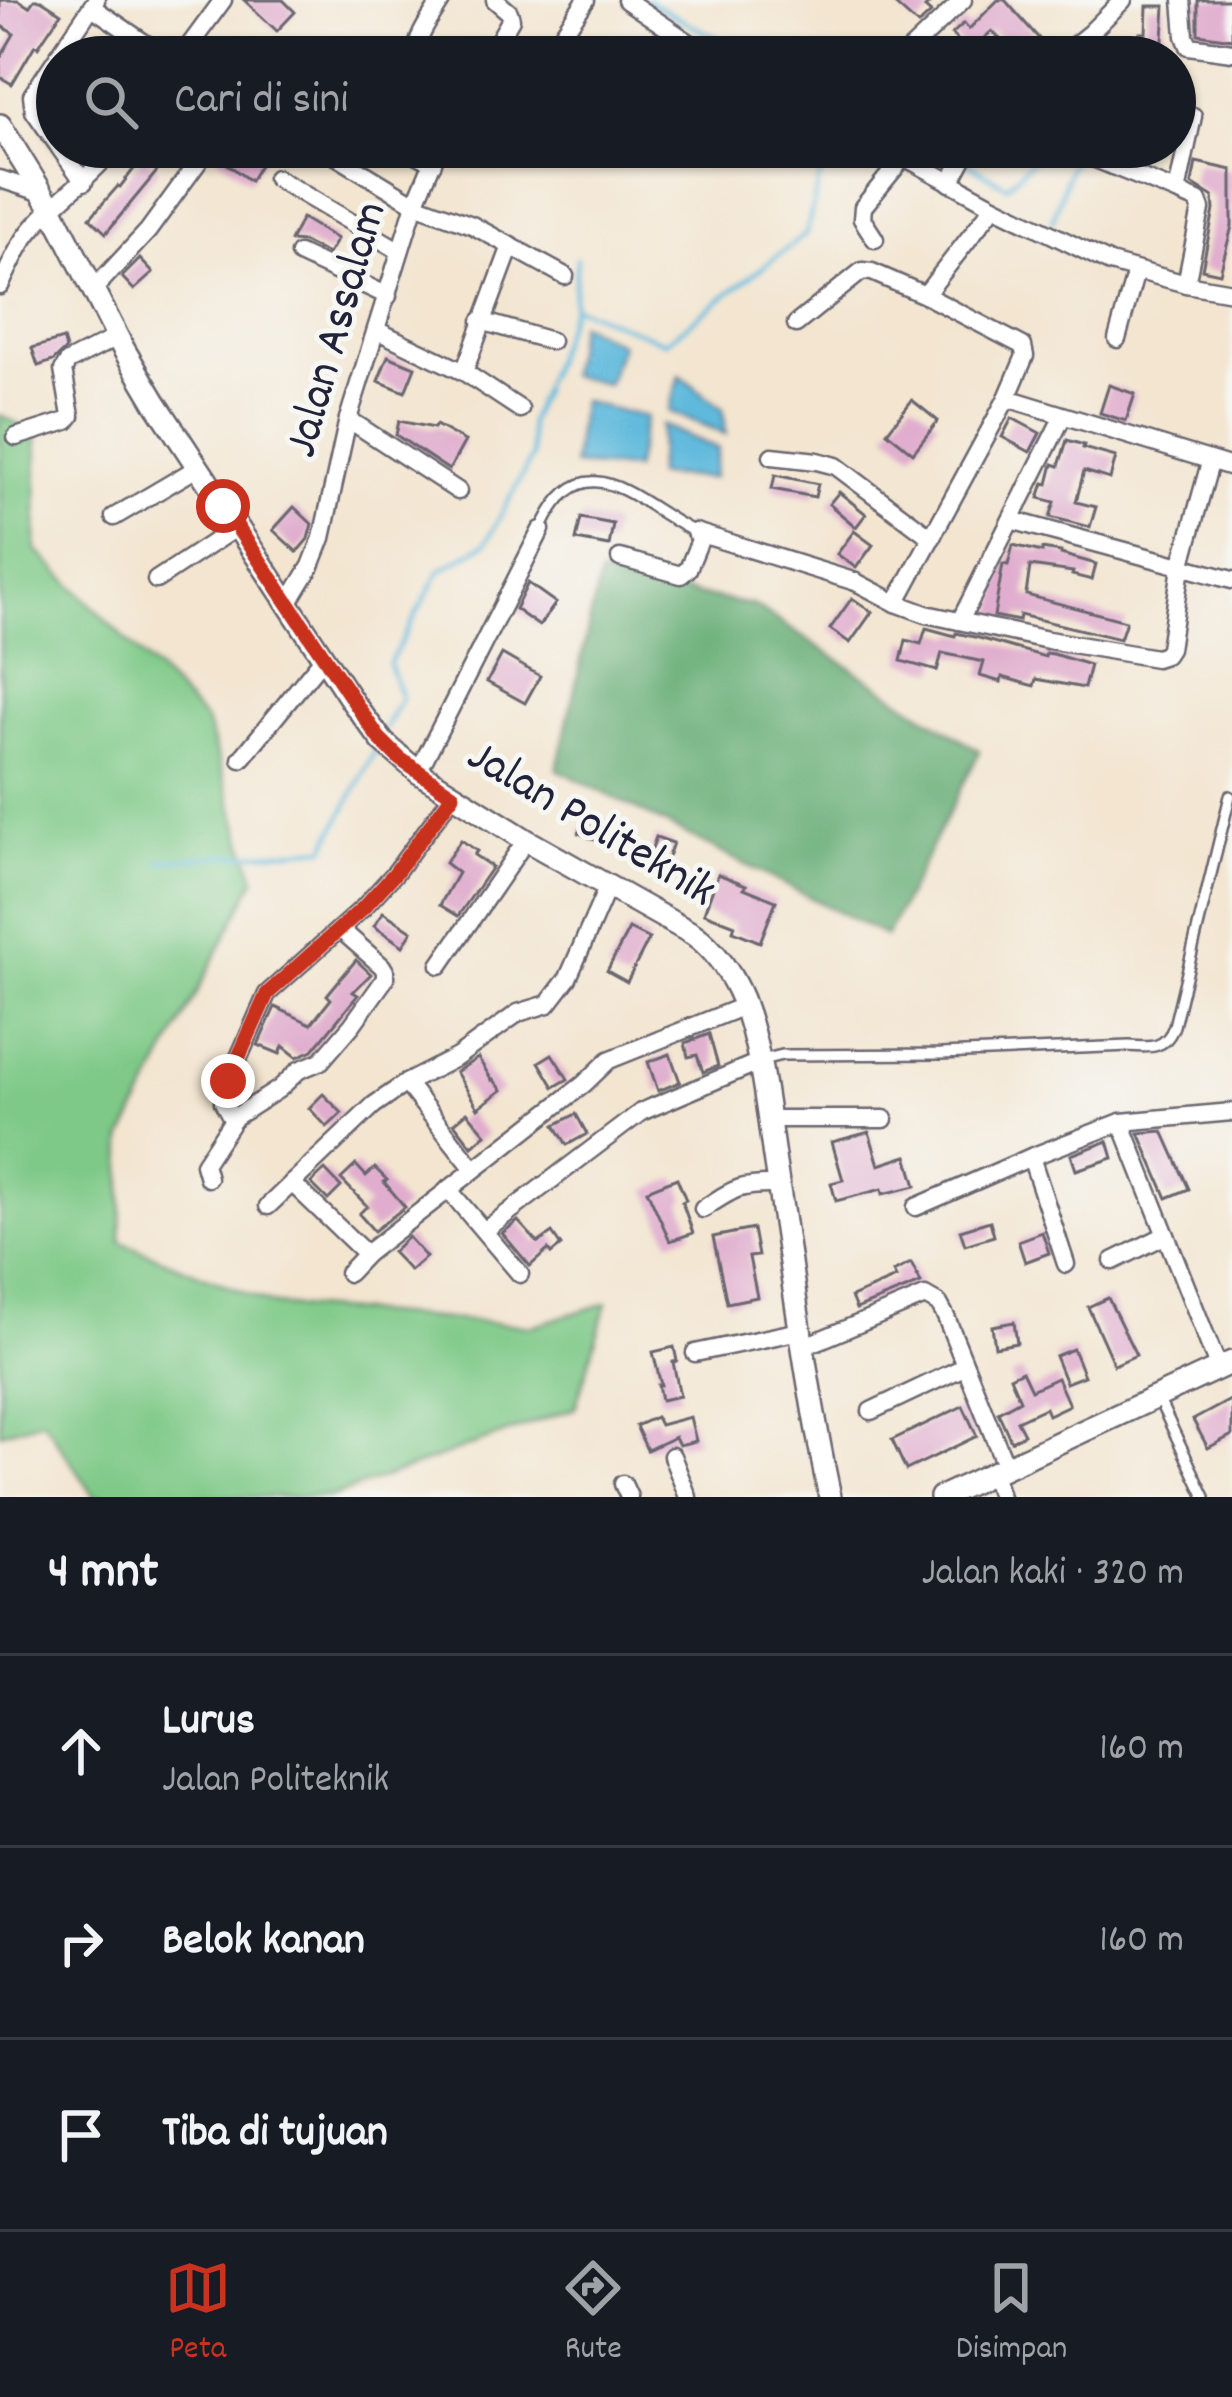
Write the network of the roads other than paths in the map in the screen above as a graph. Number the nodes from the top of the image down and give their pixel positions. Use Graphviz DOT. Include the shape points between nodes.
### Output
graph roads {
  1 [pos="223,0"];
  2 [pos="442,0"];
  3 [pos="495,0"];
  4 [pos="586,0"];
  5 [pos="626,0"];
  6 [pos="963,0"];
  7 [pos="1123,0"];
  8 [pos="1182,0"];
  9 [pos="94,3"];
  10 [pos="72,36"];
  11 [pos="137,36"];
  12 [pos="196,36"];
  13 [pos="421,36"];
  14 [pos="502,36"];
  15 [pos="561,36"];
  16 [pos="679,36"];
  17 [pos="925,36"];
  18 [pos="1086,36"];
  19 [pos="1185,36"];
  20 [pos="1196,47"];
  21 [pos="1232,52"];
  22 [pos="0,125"];
  23 [pos="74,168"];
  24 [pos="96,168"];
  25 [pos="194,168"];
  26 [pos="356,168"];
  27 [pos="430,168"];
  28 [pos="895,168"];
  29 [pos="962,168"];
  30 [pos="1117,168"];
  31 [pos="1183,168"];
  32 [pos="276,178"];
  33 [pos="0,179"];
  34 [pos="84,182"];
  35 [pos="1178,192"];
  36 [pos="48,201"];
  37 [pos="415,204"];
  38 [pos="994,206"];
  39 [pos="875,239"];
  40 [pos="511,246"];
  41 [pos="400,251"];
  42 [pos="299,254"];
  43 [pos="1136,271"];
  44 [pos="565,276"];
  45 [pos="1186,284"];
  46 [pos="0,286"];
  47 [pos="93,290"];
  48 [pos="1232,292"];
  49 [pos="388,296"];
  50 [pos="926,296"];
  51 [pos="481,320"];
  52 [pos="796,324"];
  53 [pos="377,331"];
  54 [pos="117,337"];
  55 [pos="1117,339"];
  56 [pos="551,341"];
  57 [pos="464,373"];
  58 [pos="1007,398"];
  59 [pos="520,409"];
  60 [pos="1064,416"];
  61 [pos="348,419"];
  62 [pos="16,437"];
  63 [pos="772,456"];
  64 [pos="1210,463"];
  65 [pos="1232,467"];
  66 [pos="196,468"];
  67 [pos="458,491"];
  68 [pos="114,517"];
  69 [pos="1011,520"];
  70 [pos="238,526"];
  71 [pos="541,530"];
  72 [pos="698,534"];
  73 [pos="932,538"];
  74 [pos="620,558"];
  75 [pos="1181,568"];
  76 [pos="156,580"];
  77 [pos="1232,580"];
  78 [pos="289,602"];
  79 [pos="896,603"];
  80 [pos="960,621"];
  81 [pos="324,657"];
  82 [pos="242,759"];
  83 [pos="418,772"];
  84 [pos="453,795"];
  85 [pos="1230,796"];
  86 [pos="526,839"];
  87 [pos="608,886"];
  88 [pos="340,929"];
  89 [pos="440,965"];
  90 [pos="744,1006"];
  91 [pos="761,1061"];
  92 [pos="406,1084"];
  93 [pos="1232,1112"];
  94 [pos="768,1119"];
  95 [pos="232,1120"];
  96 [pos="884,1120"];
  97 [pos="1121,1122"];
  98 [pos="1031,1156"];
  99 [pos="474,1169"];
  100 [pos="208,1178"];
  101 [pos="292,1183"];
  102 [pos="778,1185"];
  103 [pos="448,1189"];
  104 [pos="268,1206"];
  105 [pos="916,1207"];
  106 [pos="703,1209"];
  107 [pos="484,1232"];
  108 [pos="1166,1235"];
  109 [pos="366,1254"];
  110 [pos="1113,1262"];
  111 [pos="1066,1264"];
  112 [pos="349,1273"];
  113 [pos="520,1274"];
  114 [pos="801,1339"];
  115 [pos="695,1353"];
  116 [pos="1225,1366"];
  117 [pos="964,1367"];
  118 [pos="1157,1396"];
  119 [pos="871,1411"];
  120 [pos="672,1456"];
  121 [pos="999,1470"];
  122 [pos="688,1497"];
  123 [pos="830,1497"];
  124 [pos="941,1497"];
  125 [pos="1000,1497"];
  126 [pos="1204,1497"];
  1 -- 12 [label="street"];
  2 -- 13 [label="street"];
  3 -- 14 [label="street" via="511,14"];
  4 -- 15 [label="street"];
  5 -- 16 [label="street"];
  6 -- 17 [label="street"];
  7 -- 18 [label="street"];
  8 -- 19 [label="street"];
  9 -- 10 [label="street"];
  9 -- 11 [label="street"];
  20 -- 21 [label="street"];
  22 -- 36 [label="street, Jalan Politeknik"];
  23 -- 34 [label="street"];
  24 -- 34 [label="street"];
  25 -- 47 [label="street"];
  26 -- 37 [label="street"];
  27 -- 37 [label="street, Jalan Assalam"];
  28 -- 39 [label="street" via="862,207"];
  29 -- 38 [label="street"];
  30 -- 35 [label="street"];
  31 -- 35 [label="street"];
  32 -- 41 [label="street"];
  33 -- 36 [label="street"];
  34 -- 36 [label="street"];
  35 -- 45 [label="street" via="1201,209"];
  36 -- 46 [label="street"];
  36 -- 47 [label="street, Jalan Politeknik"];
  37 -- 40 [label="street"];
  37 -- 41 [label="street, Jalan Assalam"];
  38 -- 43 [label="street"];
  38 -- 50 [label="street"];
  40 -- 44 [label="street"];
  40 -- 51 [label="street"];
  41 -- 49 [label="street, Jalan Assalam"];
  42 -- 49 [label="street"];
  43 -- 45 [label="street"];
  43 -- 55 [label="street"];
  45 -- 48 [label="street"];
  47 -- 54 [label="street, Jalan Politeknik"];
  49 -- 53 [label="street, Jalan Assalam"];
  50 -- 52 [label="street" via="865,271"];
  50 -- 58 [label="street" via="1023,346"];
  51 -- 56 [label="street"];
  51 -- 57 [label="street"];
  53 -- 57 [label="street"];
  53 -- 61 [label="street, Jalan Assalam"];
  54 -- 62 [label="street" via="63,370 67,421"];
  54 -- 66 [label="street, Jalan Politeknik"];
  57 -- 59 [label="street"];
  58 -- 60 [label="street"];
  58 -- 73 [label="street"];
  60 -- 64 [label="street"];
  60 -- 69 [label="street"];
  61 -- 67 [label="street"];
  61 -- 78 [label="street, Jalan Assalam" via="322,538"];
  63 -- 73 [label="street" via="836,466"];
  64 -- 65 [label="street"];
  64 -- 75 [label="street"];
  66 -- 68 [label="street"];
  66 -- 70 [label="street, Jalan Politeknik"];
  69 -- 75 [label="street"];
  69 -- 80 [label="street"];
  70 -- 76 [label="street"];
  70 -- 78 [label="street, Jalan Politeknik"];
  71 -- 72 [label="lane" via="569,491 601,482 627,489"];
  71 -- 83 [label="street"];
  72 -- 74 [label="street" via="681,575"];
  72 -- 79 [label="street" via="856,582"];
  73 -- 79 [label="street"];
  75 -- 77 [label="street"];
  75 -- 80 [label="street" via="1169,649 1156,658"];
  78 -- 81 [label="street, Jalan Politeknik"];
  79 -- 80 [label="street"];
  81 -- 82 [label="street"];
  81 -- 83 [label="street, Jalan Politeknik" via="381,740"];
  83 -- 84 [label="street, Jalan Politeknik"];
  84 -- 86 [label="street, Jalan Politeknik"];
  84 -- 88 [label="street"];
  85 -- 91 [label="lane" via="1163,1044"];
  86 -- 87 [label="street, Jalan Politeknik"];
  86 -- 89 [label="street"];
  87 -- 90 [label="street, Jalan Politeknik" via="704,941"];
  87 -- 92 [label="street" via="568,978 548,1004 518,1013"];
  88 -- 95 [label="street" via="267,994 224,1091"];
  88 -- 95 [label="street" via="386,971 385,979 321,1061"];
  90 -- 91 [label="street, Jalan Politeknik"];
  90 -- 99 [label="street" via="605,1062"];
  91 -- 94 [label="street, Jalan Politeknik"];
  91 -- 107 [label="street" via="641,1112"];
  92 -- 99 [label="street"];
  92 -- 101 [label="street"];
  93 -- 97 [label="street"];
  94 -- 96 [label="street"];
  94 -- 102 [label="street, Jalan Politeknik"];
  95 -- 100 [label="street" via="204,1164"];
  97 -- 98 [label="street"];
  97 -- 108 [label="street"];
  98 -- 105 [label="street"];
  98 -- 111 [label="street"];
  99 -- 103 [label="street"];
  101 -- 104 [label="street"];
  101 -- 109 [label="street"];
  102 -- 106 [label="street" via="735,1188"];
  102 -- 114 [label="street, Jalan Politeknik"];
  103 -- 107 [label="street"];
  103 -- 109 [label="street"];
  107 -- 113 [label="street"];
  108 -- 110 [label="street"];
  108 -- 116 [label="street"];
  109 -- 112 [label="street"];
  114 -- 115 [label="street"];
  114 -- 117 [label="street" via="930,1297"];
  114 -- 123 [label="street, Jalan Politeknik"];
  116 -- 118 [label="street"];
  117 -- 119 [label="street"];
  117 -- 121 [label="street"];
  118 -- 121 [label="street"];
  118 -- 126 [label="lane"];
  120 -- 122 [label="street"];
  121 -- 124 [label="street"];
  121 -- 125 [label="street"];
}
